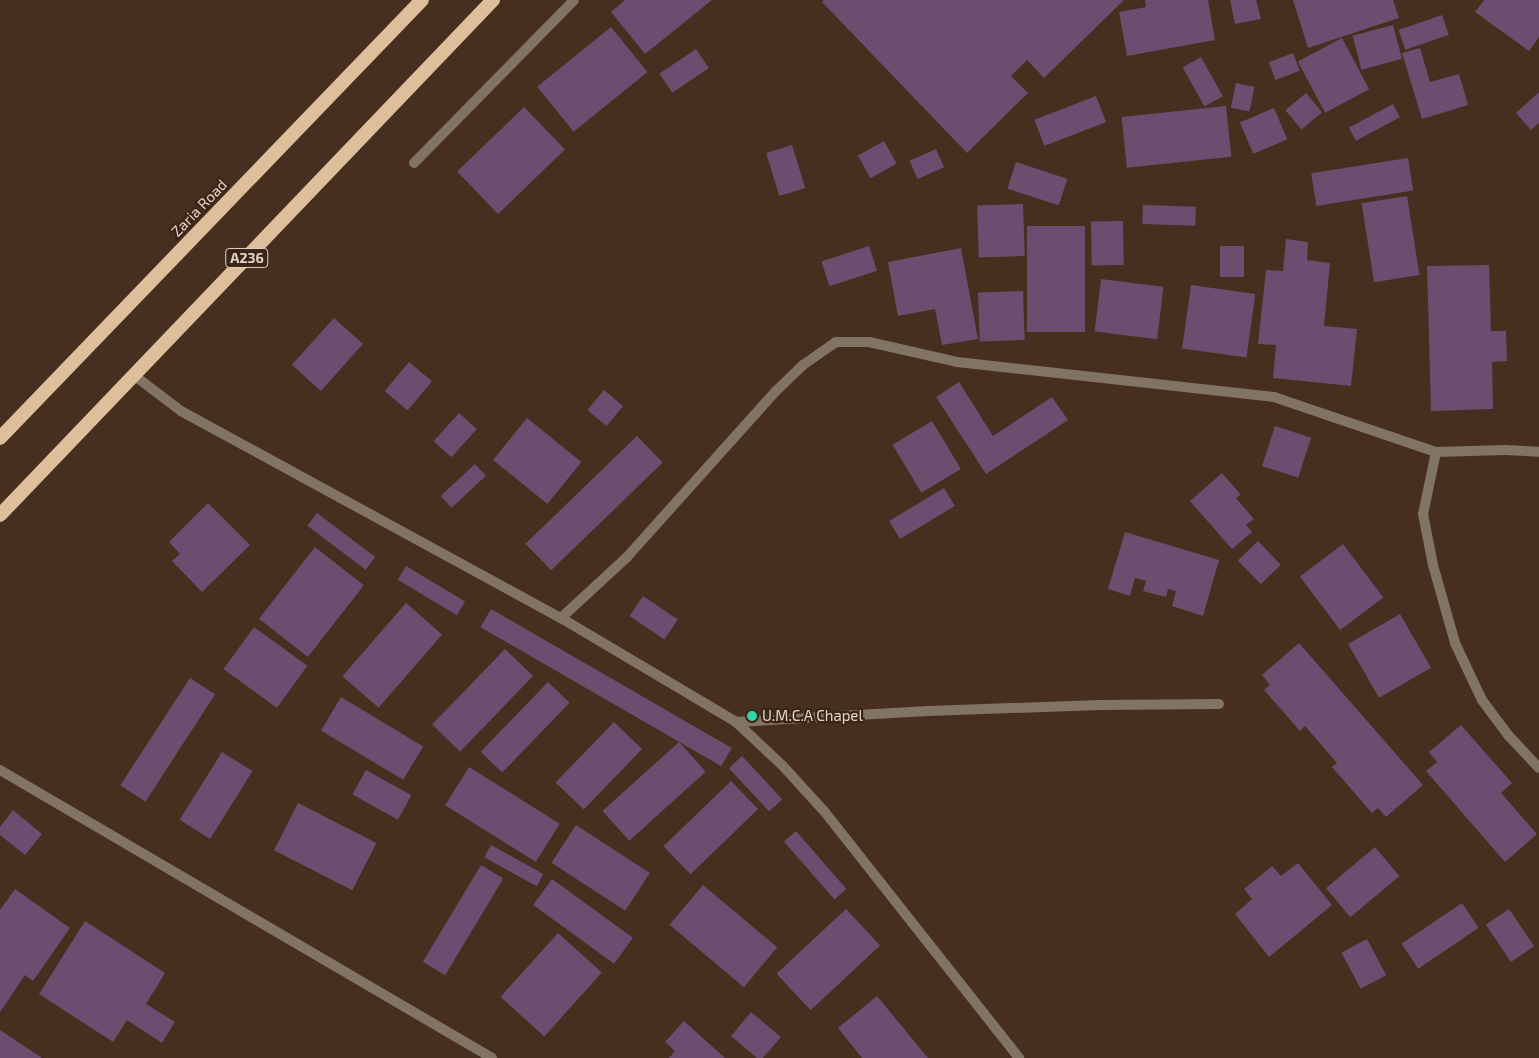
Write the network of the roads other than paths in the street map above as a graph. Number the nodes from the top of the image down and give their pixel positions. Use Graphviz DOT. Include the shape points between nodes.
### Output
graph roads {
  1 [pos="422,0"];
  2 [pos="493,0"];
  3 [pos="574,0"];
  4 [pos="414,163"];
  5 [pos="135,376"];
  6 [pos="0,438"];
  7 [pos="1436,452"];
  8 [pos="1539,452"];
  9 [pos="0,515"];
  10 [pos="561,618"];
  11 [pos="1219,704"];
  12 [pos="736,722"];
  13 [pos="1539,768"];
  14 [pos="0,770"];
  15 [pos="492,1058"];
  16 [pos="1020,1058"];
  1 -- 6 [label="highway, Zaria Road"];
  2 -- 5 [label="highway, A236"];
  3 -- 4 [label="street"];
  5 -- 9 [label="highway, A236"];
  5 -- 10 [label="street" via="181,411"];
  7 -- 8 [label="street"];
  7 -- 10 [label="street" via="1274,397 956,362 869,342 836,342 803,365 776,391 626,557"];
  7 -- 13 [label="street" via="1423,514 1455,643 1482,700 1508,735"];
  10 -- 12 [label="street"];
  11 -- 12 [label="street" via="1014,708"];
  12 -- 16 [label="street" via="824,811"];
  14 -- 15 [label="street"];
}
